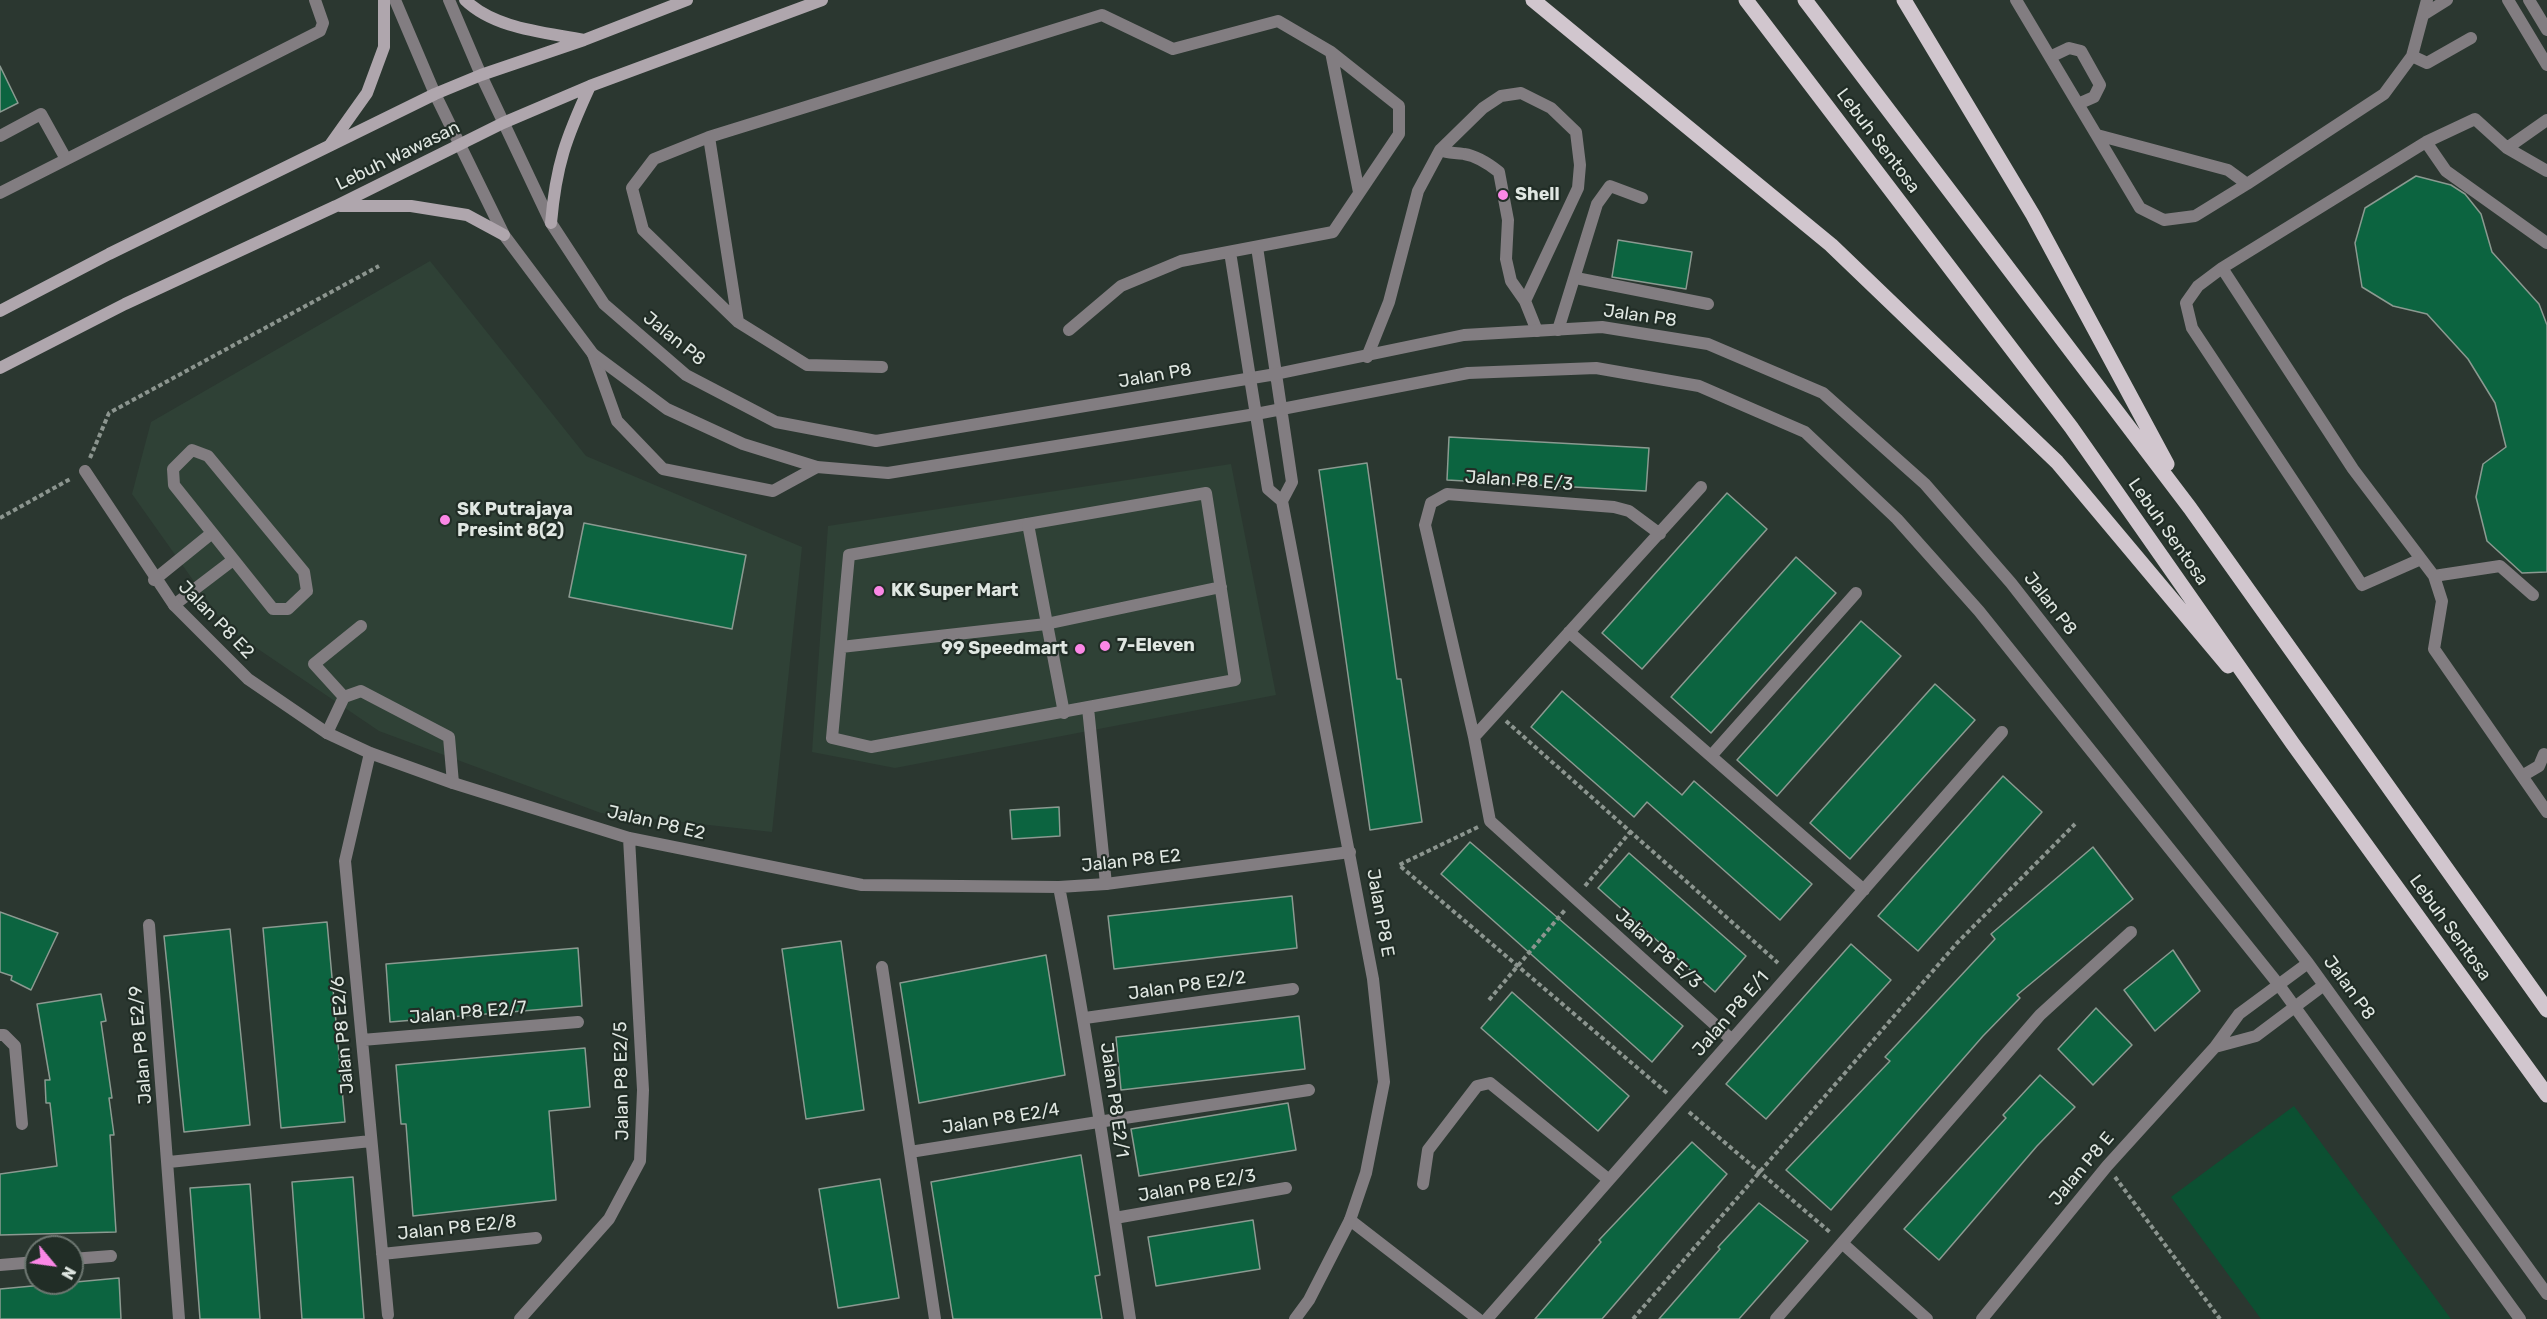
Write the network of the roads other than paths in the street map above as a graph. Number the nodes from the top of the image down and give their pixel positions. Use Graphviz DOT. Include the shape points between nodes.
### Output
graph roads {
  1 [pos="315,0"];
  2 [pos="384,0"];
  3 [pos="395,0"];
  4 [pos="449,0"];
  5 [pos="465,0"];
  6 [pos="687,0"];
  7 [pos="822,0"];
  8 [pos="1533,0"];
  9 [pos="1746,0"];
  10 [pos="1805,0"];
  11 [pos="1904,0"];
  12 [pos="2016,0"];
  13 [pos="2427,0"];
  14 [pos="2447,0"];
  15 [pos="2508,0"];
  16 [pos="2529,0"];
  17 [pos="2423,15"];
  18 [pos="2547,30"];
  19 [pos="2471,38"];
  20 [pos="585,40"];
  21 [pos="1331,52"];
  22 [pos="2412,56"];
  23 [pos="2050,57"];
  24 [pos="2547,65"];
  25 [pos="480,75"];
  26 [pos="590,86"];
  27 [pos="435,94"];
  28 [pos="2078,104"];
  29 [pos="2547,120"];
  30 [pos="504,123"];
  31 [pos="2097,135"];
  32 [pos="0,136"];
  33 [pos="709,137"];
  34 [pos="2426,142"];
  35 [pos="329,146"];
  36 [pos="460,147"];
  37 [pos="2507,148"];
  38 [pos="1440,150"];
  39 [pos="66,159"];
  40 [pos="2547,171"];
  41 [pos="2247,184"];
  42 [pos="1359,192"];
  43 [pos="0,193"];
  44 [pos="1642,198"];
  45 [pos="336,206"];
  46 [pos="551,223"];
  47 [pos="504,235"];
  48 [pos="2547,243"];
  49 [pos="1257,247"];
  50 [pos="1230,252"];
  51 [pos="2222,268"];
  52 [pos="1576,278"];
  53 [pos="1524,301"];
  54 [pos="1708,304"];
  55 [pos="0,311"];
  56 [pos="738,322"];
  57 [pos="1069,330"];
  58 [pos="1558,330"];
  59 [pos="1538,331"];
  60 [pos="593,354"];
  61 [pos="1367,357"];
  62 [pos="882,367"];
  63 [pos="0,368"];
  64 [pos="1276,374"];
  65 [pos="1250,378"];
  66 [pos="1281,409"];
  67 [pos="1256,414"];
  68 [pos="817,466"];
  69 [pos="85,471"];
  70 [pos="1701,487"];
  71 [pos="1282,501"];
  72 [pos="2190,507"];
  73 [pos="1028,524"];
  74 [pos="212,533"];
  75 [pos="1660,534"];
  76 [pos="2421,559"];
  77 [pos="233,560"];
  78 [pos="2434,576"];
  79 [pos="154,580"];
  80 [pos="1221,587"];
  81 [pos="1857,593"];
  82 [pos="2533,595"];
  83 [pos="174,605"];
  84 [pos="1046,624"];
  85 [pos="361,626"];
  86 [pos="1569,632"];
  87 [pos="841,647"];
  88 [pos="344,697"];
  89 [pos="1088,708"];
  90 [pos="1064,712"];
  91 [pos="2002,732"];
  92 [pos="327,733"];
  93 [pos="1474,737"];
  94 [pos="2293,744"];
  95 [pos="370,753"];
  96 [pos="2544,754"];
  97 [pos="1711,756"];
  98 [pos="2522,776"];
  99 [pos="453,783"];
  100 [pos="2547,812"];
  101 [pos="629,838"];
  102 [pos="1350,852"];
  103 [pos="1106,884"];
  104 [pos="1059,887"];
  105 [pos="1864,890"];
  106 [pos="149,925"];
  107 [pos="2131,932"];
  108 [pos="2308,963"];
  109 [pos="882,967"];
  110 [pos="2279,985"];
  111 [pos="2324,985"];
  112 [pos="1293,989"];
  113 [pos="2296,1007"];
  114 [pos="2547,1010"];
  115 [pos="1085,1018"];
  116 [pos="578,1022"];
  117 [pos="0,1035"];
  118 [pos="362,1040"];
  119 [pos="1732,1040"];
  120 [pos="2216,1047"];
  121 [pos="1309,1090"];
  122 [pos="2547,1095"];
  123 [pos="1098,1122"];
  124 [pos="22,1124"];
  125 [pos="371,1141"];
  126 [pos="910,1152"];
  127 [pos="169,1162"];
  128 [pos="1609,1180"];
  129 [pos="1423,1184"];
  130 [pos="1286,1188"];
  131 [pos="1115,1218"];
  132 [pos="1350,1220"];
  133 [pos="536,1238"];
  134 [pos="1842,1243"];
  135 [pos="382,1254"];
  136 [pos="111,1256"];
  137 [pos="84,1258"];
  138 [pos="24,1263"];
  139 [pos="0,1265"];
  140 [pos="2547,1294"];
  141 [pos="388,1315"];
  142 [pos="179,1319"];
  143 [pos="520,1319"];
  144 [pos="935,1319"];
  145 [pos="1130,1319"];
  146 [pos="1295,1319"];
  147 [pos="1478,1319"];
  148 [pos="1487,1319"];
  149 [pos="1776,1319"];
  150 [pos="1927,1319"];
  151 [pos="1982,1319"];
  152 [pos="2520,1319"];
  1 -- 39 [label="street" via="323,23 320,31"];
  2 -- 35 [label="main road" via="384,47 367,93"];
  3 -- 27 [label="street"];
  4 -- 25 [label="street, Jalan P8"];
  5 -- 20 [label="main road" via="480,14 531,30"];
  6 -- 20 [label="main road"];
  7 -- 26 [label="main road, Lebuh Wawasan"];
  8 -- 94 [label="main road" via="1831,245 2057,462"];
  9 -- 94 [label="main road, Lebuh Sentosa" via="2072,427"];
  10 -- 72 [label="main road, Lebuh Sentosa"];
  11 -- 72 [label="main road" via="2033,215"];
  12 -- 23 [label="street"];
  13 -- 17 [label="street"];
  14 -- 17 [label="street"];
  15 -- 24 [label="street"];
  16 -- 18 [label="street"];
  17 -- 22 [label="street"];
  19 -- 22 [label="street" via="2427,63"];
  20 -- 25 [label="main road"];
  21 -- 33 [label="street" via="1278,21 1173,49 1102,15"];
  21 -- 42 [label="street"];
  21 -- 42 [label="street" via="1399,106 1398,134"];
  22 -- 41 [label="street" via="2384,94"];
  23 -- 28 [label="street"];
  23 -- 28 [label="street" via="2069,48 2081,51 2100,85 2094,97"];
  25 -- 27 [label="main road"];
  25 -- 30 [label="street, Jalan P8"];
  26 -- 30 [label="main road, Lebuh Wawasan"];
  26 -- 46 [label="main road" via="566,137 555,179"];
  27 -- 35 [label="main road"];
  27 -- 36 [label="street"];
  28 -- 31 [label="street"];
  29 -- 37 [label="street"];
  30 -- 36 [label="main road, Lebuh Wawasan"];
  30 -- 46 [label="street, Jalan P8"];
  31 -- 41 [label="street" via="2228,170"];
  31 -- 41 [label="street" via="2140,208 2164,220 2195,216"];
  32 -- 39 [label="street" via="41,114"];
  33 -- 56 [label="street"];
  33 -- 56 [label="street" via="654,159 632,188 643,230"];
  34 -- 37 [label="street" via="2475,119"];
  34 -- 48 [label="street" via="2446,171"];
  34 -- 51 [label="street"];
  35 -- 55 [label="main road"];
  36 -- 45 [label="main road, Lebuh Wawasan"];
  36 -- 47 [label="street"];
  37 -- 40 [label="street"];
  38 -- 53 [label="street" via="1463,153 1499,172 1508,220 1506,259 1511,280"];
  38 -- 53 [label="street" via="1482,108 1501,96 1521,93 1551,108 1576,132 1578,188"];
  38 -- 61 [label="street" via="1418,191 1389,302"];
  39 -- 43 [label="street"];
  42 -- 49 [label="street" via="1333,232"];
  44 -- 52 [label="street" via="1610,186 1597,204"];
  45 -- 47 [label="main road" via="411,206 467,215"];
  45 -- 63 [label="main road, Lebuh Wawasan" via="125,304"];
  46 -- 65 [label="street, Jalan P8" via="604,304 686,375 776,422 876,441"];
  47 -- 60 [label="street"];
  49 -- 50 [label="street"];
  49 -- 64 [label="street"];
  50 -- 57 [label="street" via="1180,261 1121,286"];
  50 -- 65 [label="street"];
  51 -- 76 [label="street" via="2353,469"];
  51 -- 76 [label="street" via="2198,286 2186,303 2192,328 2362,585"];
  52 -- 54 [label="street"];
  52 -- 58 [label="street"];
  53 -- 59 [label="street"];
  56 -- 62 [label="street" via="807,365"];
  58 -- 59 [label="street, Jalan P8"];
  58 -- 108 [label="street, Jalan P8" via="1602,327 1708,344 1823,393 1925,484 2011,583"];
  59 -- 61 [label="street, Jalan P8" via="1464,335"];
  60 -- 68 [label="street" via="667,409 743,444"];
  60 -- 68 [label="street" via="617,421 663,469 773,491"];
  61 -- 64 [label="street, Jalan P8"];
  64 -- 65 [label="street, Jalan P8"];
  64 -- 66 [label="street"];
  65 -- 67 [label="street"];
  66 -- 67 [label="street"];
  66 -- 71 [label="street" via="1292,482"];
  66 -- 110 [label="street" via="1468,373 1596,368 1699,386 1806,432 1897,519 1979,611"];
  67 -- 68 [label="street" via="888,473"];
  67 -- 71 [label="street" via="1268,489"];
  69 -- 79 [label="street, Jalan P8 E2"];
  70 -- 75 [label="street"];
  71 -- 102 [label="street, Jalan P8 E"];
  72 -- 114 [label="main road, Lebuh Sentosa"];
  73 -- 80 [label="street" via="1206,493"];
  73 -- 84 [label="street"];
  73 -- 87 [label="street" via="849,555"];
  74 -- 77 [label="street"];
  74 -- 77 [label="street" via="174,485 173,469 192,450 208,456 304,572 307,591 288,609 273,609"];
  74 -- 79 [label="street"];
  75 -- 86 [label="street"];
  75 -- 93 [label="street, Jalan P8 E/3" via="1629,511 1614,507 1447,494 1431,503 1425,525"];
  76 -- 78 [label="street"];
  77 -- 83 [label="street"];
  78 -- 82 [label="street" via="2500,566"];
  78 -- 98 [label="street" via="2442,601 2434,649"];
  79 -- 83 [label="street, Jalan P8 E2"];
  80 -- 84 [label="street"];
  80 -- 89 [label="street" via="1235,680"];
  81 -- 97 [label="street"];
  83 -- 92 [label="street, Jalan P8 E2" via="248,679"];
  84 -- 87 [label="street"];
  84 -- 90 [label="street"];
  85 -- 88 [label="street" via="314,664"];
  86 -- 93 [label="street"];
  86 -- 97 [label="street"];
  87 -- 90 [label="street" via="832,738 871,747"];
  88 -- 92 [label="street"];
  88 -- 99 [label="street" via="361,690 449,737"];
  89 -- 90 [label="street"];
  89 -- 103 [label="street"];
  91 -- 105 [label="street, Jalan P8 E/1"];
  92 -- 95 [label="street, Jalan P8 E2"];
  93 -- 119 [label="street, Jalan P8 E/3" via="1490,822"];
  94 -- 122 [label="main road, Lebuh Sentosa"];
  95 -- 99 [label="street, Jalan P8 E2"];
  95 -- 118 [label="street, Jalan P8 E2/6" via="345,861"];
  96 -- 98 [label="street" via="2539,765"];
  97 -- 105 [label="street"];
  98 -- 100 [label="street"];
  99 -- 101 [label="street, Jalan P8 E2"];
  101 -- 104 [label="street, Jalan P8 E2" via="862,885"];
  101 -- 143 [label="street, Jalan P8 E2/5" via="643,1090 640,1161 609,1219"];
  102 -- 103 [label="street, Jalan P8 E2"];
  102 -- 132 [label="street, Jalan P8 E" via="1373,979 1384,1082 1366,1173"];
  103 -- 104 [label="street, Jalan P8 E2"];
  104 -- 115 [label="street, Jalan P8 E2/1"];
  105 -- 119 [label="street, Jalan P8 E/1"];
  106 -- 127 [label="street, Jalan P8 E2/9"];
  107 -- 134 [label="street" via="2040,1016"];
  108 -- 110 [label="street, Jalan P8 E"];
  108 -- 111 [label="street, Jalan P8"];
  109 -- 126 [label="street"];
  110 -- 113 [label="street"];
  110 -- 120 [label="street, Jalan P8 E" via="2239,1014"];
  111 -- 113 [label="street"];
  111 -- 140 [label="street, Jalan P8"];
  112 -- 115 [label="street, Jalan P8 E2/2"];
  113 -- 120 [label="street" via="2256,1036"];
  113 -- 152 [label="street"];
  115 -- 123 [label="street, Jalan P8 E2/1"];
  116 -- 118 [label="street, Jalan P8 E2/7"];
  117 -- 124 [label="street" via="15,1046"];
  118 -- 125 [label="street, Jalan P8 E2/6"];
  119 -- 128 [label="street, Jalan P8 E/1"];
  120 -- 151 [label="street, Jalan P8 E" via="2107,1166"];
  121 -- 123 [label="street, Jalan P8 E2/4"];
  123 -- 126 [label="street, Jalan P8 E2/4"];
  123 -- 131 [label="street, Jalan P8 E2/1"];
  125 -- 127 [label="street"];
  125 -- 135 [label="street, Jalan P8 E2/6"];
  126 -- 144 [label="street"];
  127 -- 142 [label="street, Jalan P8 E2/9"];
  128 -- 129 [label="street" via="1490,1083 1477,1086 1428,1150"];
  128 -- 148 [label="street, Jalan P8 E/1"];
  130 -- 131 [label="street, Jalan P8 E2/3"];
  131 -- 145 [label="street, Jalan P8 E2/1"];
  132 -- 146 [label="street, Jalan P8 E" via="1309,1300"];
  132 -- 147 [label="street"];
  133 -- 135 [label="street, Jalan P8 E2/8"];
  134 -- 149 [label="street"];
  134 -- 150 [label="street"];
  135 -- 141 [label="street, Jalan P8 E2/6"];
  136 -- 137 [label="street"];
  138 -- 139 [label="street"];
}
